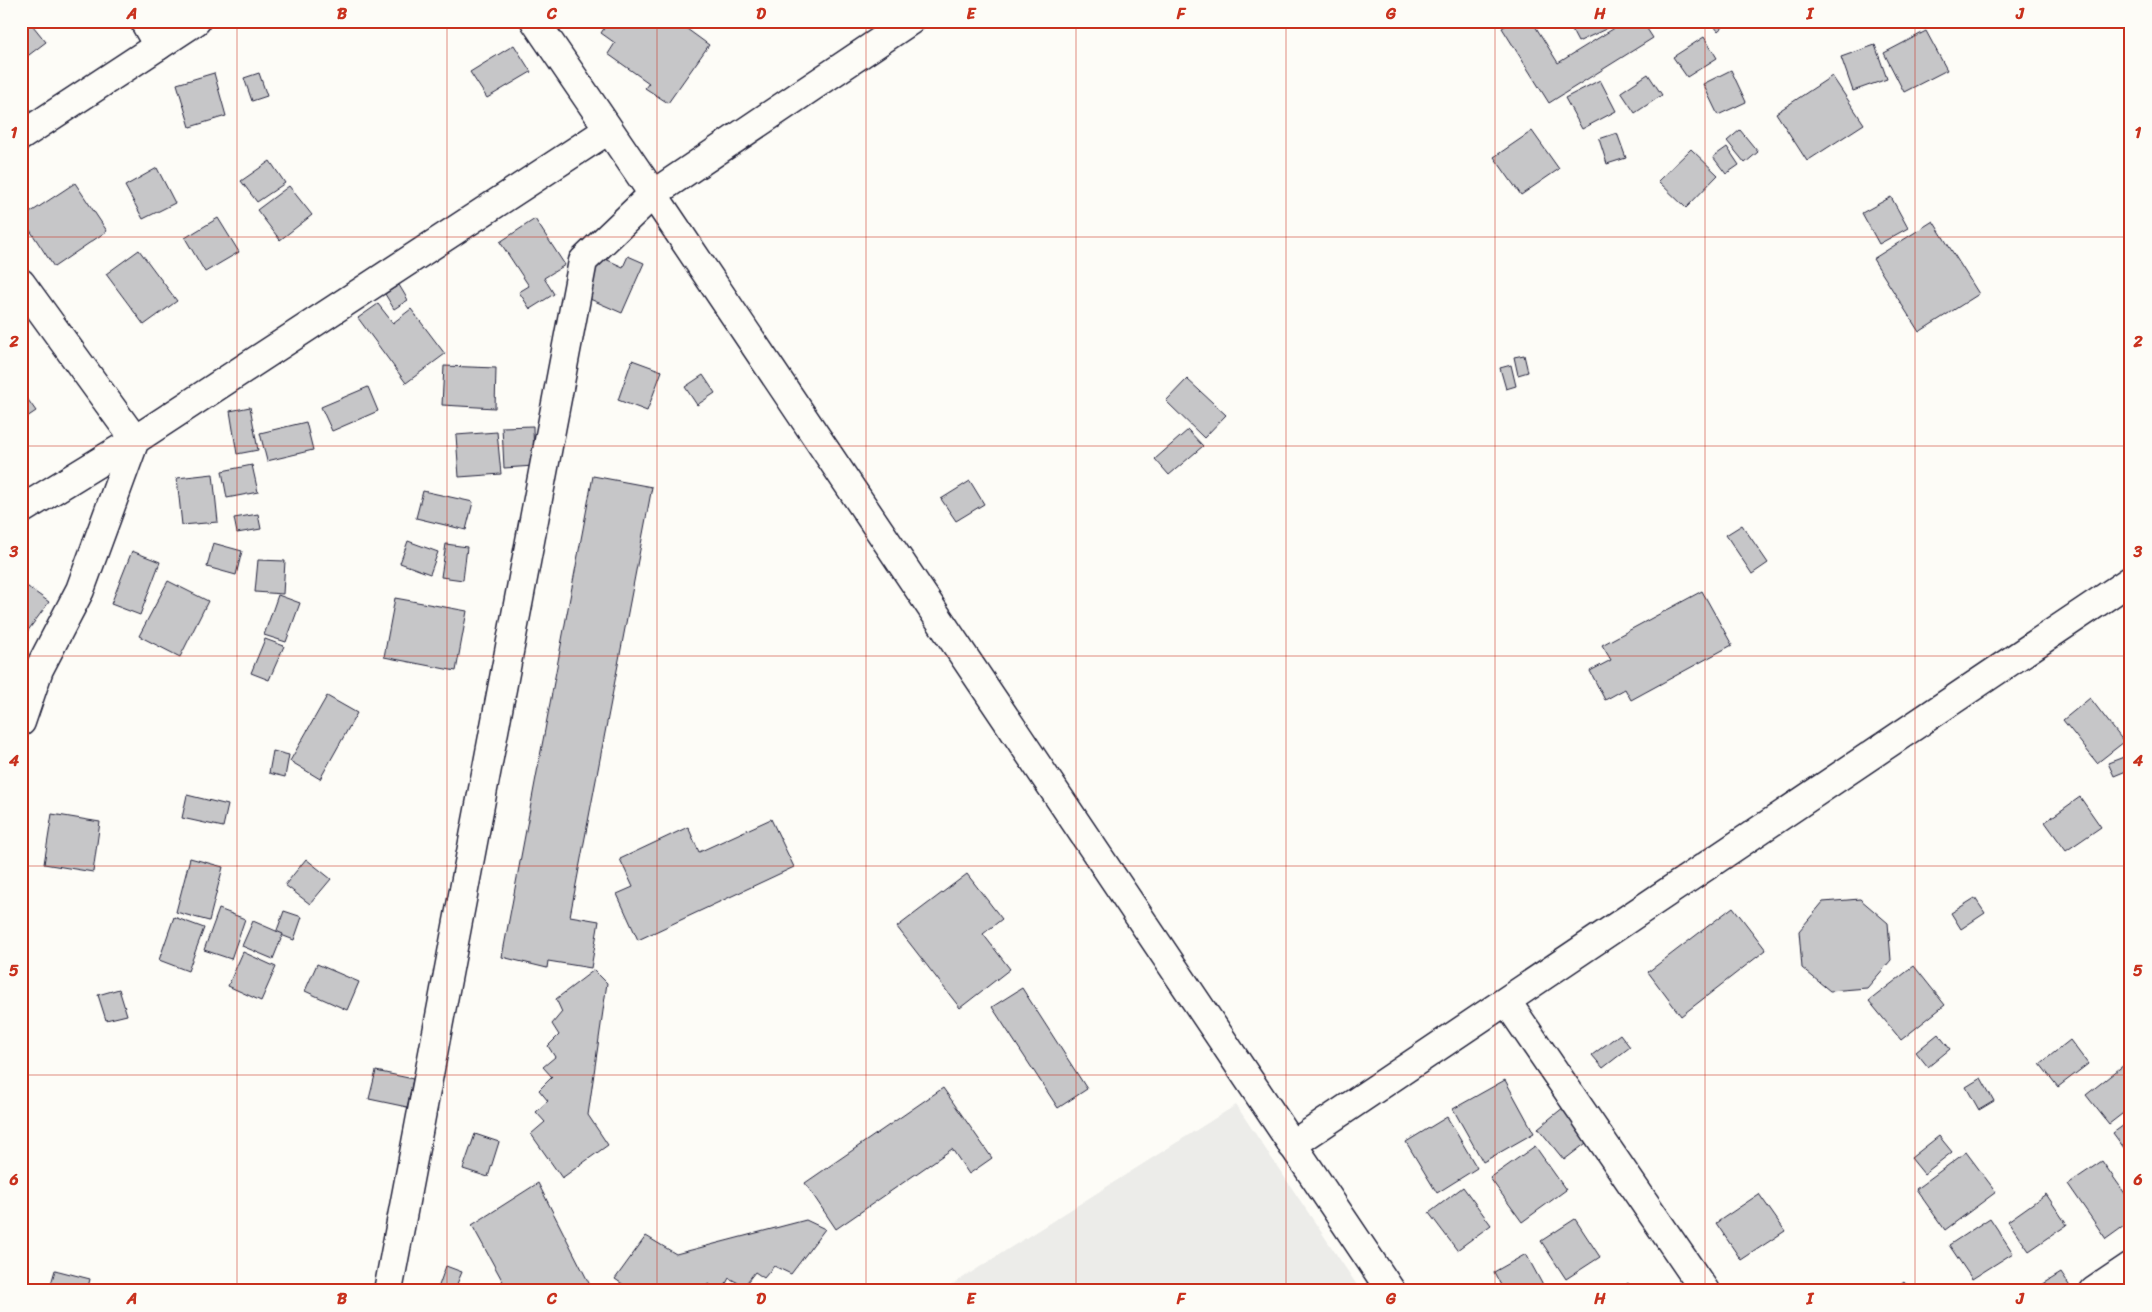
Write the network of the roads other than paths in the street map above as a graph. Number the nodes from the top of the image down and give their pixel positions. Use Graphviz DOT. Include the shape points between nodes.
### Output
graph roads {
  1 [pos="144,21"];
  2 [pos="196,21"];
  3 [pos="535,21"];
  4 [pos="910,21"];
  5 [pos="158,46"];
  6 [pos="608,130"];
  7 [pos="21,136"];
  8 [pos="653,194"];
  9 [pos="21,283"];
  10 [pos="136,440"];
  11 [pos="21,510"];
  12 [pos="2131,580"];
  13 [pos="21,722"];
  14 [pos="1507,1002"];
  15 [pos="1292,1145"];
  16 [pos="2131,1266"];
  17 [pos="388,1291"];
  18 [pos="1391,1291"];
  19 [pos="1704,1291"];
  20 [pos="2094,1291"];
  1 -- 5 [label="street"];
  2 -- 5 [label="street"];
  3 -- 6 [label="street"];
  4 -- 8 [label="street"];
  5 -- 7 [label="street"];
  6 -- 8 [label="street"];
  6 -- 10 [label="street"];
  8 -- 15 [label="street"];
  8 -- 17 [label="street" via="583,261"];
  9 -- 10 [label="street"];
  10 -- 11 [label="street"];
  10 -- 13 [label="street" via="80,590 39,669"];
  12 -- 14 [label="street"];
  14 -- 15 [label="street"];
  14 -- 19 [label="street"];
  15 -- 18 [label="street"];
  16 -- 20 [label="street"];
}
